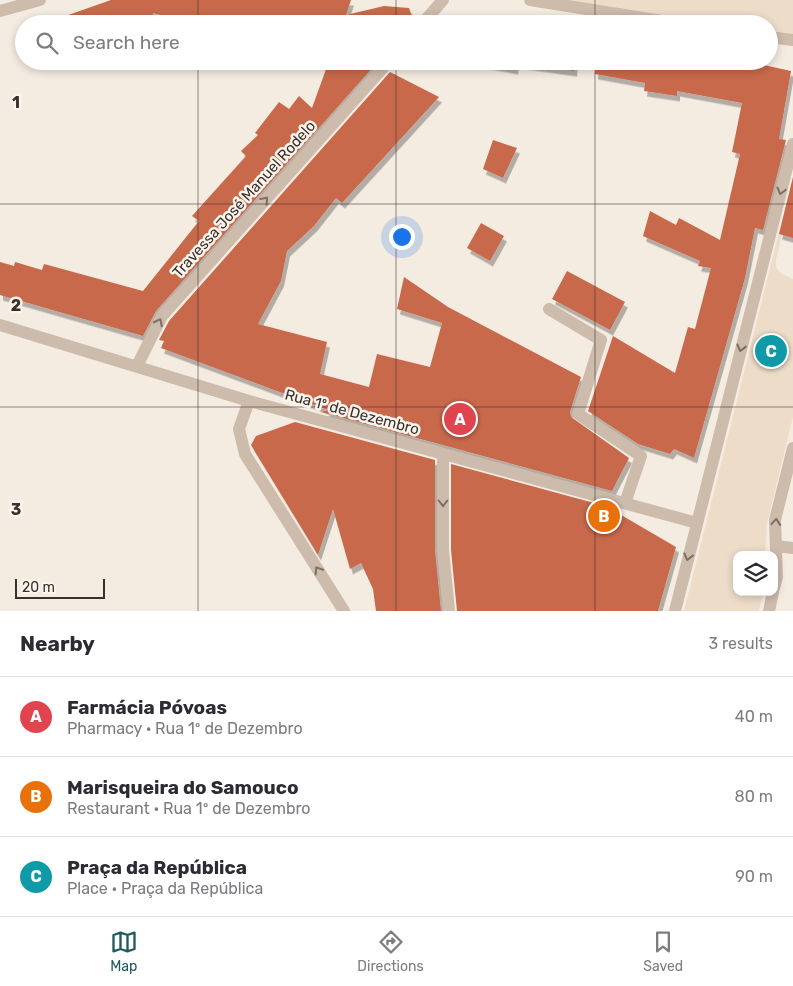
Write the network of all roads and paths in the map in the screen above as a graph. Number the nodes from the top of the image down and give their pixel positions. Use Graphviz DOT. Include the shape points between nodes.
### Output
graph roads {
  1 [pos="40,0"];
  2 [pos="443,0"];
  3 [pos="530,0"];
  4 [pos="0,11"];
  5 [pos="430,15"];
  6 [pos="624,15"];
  7 [pos="778,38"];
  8 [pos="793,40"];
  9 [pos="381,70"];
  10 [pos="793,144"];
  11 [pos="549,309"];
  12 [pos="0,325"];
  13 [pos="138,366"];
  14 [pos="249,401"];
  15 [pos="793,448"];
  16 [pos="443,454"];
  17 [pos="625,503"];
  18 [pos="697,523"];
  19 [pos="776,546"];
  20 [pos="793,548"];
  21 [pos="776,551"];
  22 [pos="772,596"];
  23 [pos="344,611"];
  24 [pos="449,611"];
  25 [pos="675,611"];
  26 [pos="768,611"];
  1 -- 4 [label="street"];
  2 -- 5 [label="street"];
  3 -- 6 [label="street"];
  7 -- 8 [label="street"];
  13 -- 9 [label="street, Travessa José Manuel Rodelo, one-way" via="162,316"];
  10 -- 18 [label="street, one-way"];
  11 -- 17 [label="street" via="601,340 578,414 640,456"];
  12 -- 13 [label="street, Rua 1º de Dezembro"];
  13 -- 14 [label="street, Rua 1º de Dezembro"];
  14 -- 16 [label="street, Rua 1º de Dezembro"];
  23 -- 14 [label="street, one-way" via="245,454 239,430"];
  19 -- 15 [label="street, one-way" via="775,520"];
  16 -- 17 [label="street, Rua 1º de Dezembro"];
  16 -- 24 [label="street, one-way" via="442,550"];
  17 -- 18 [label="street, Rua 1º de Dezembro"];
  18 -- 25 [label="street, one-way"];
  19 -- 20 [label="street"];
  19 -- 21 [label="street"];
  22 -- 26 [label="street"];
}
